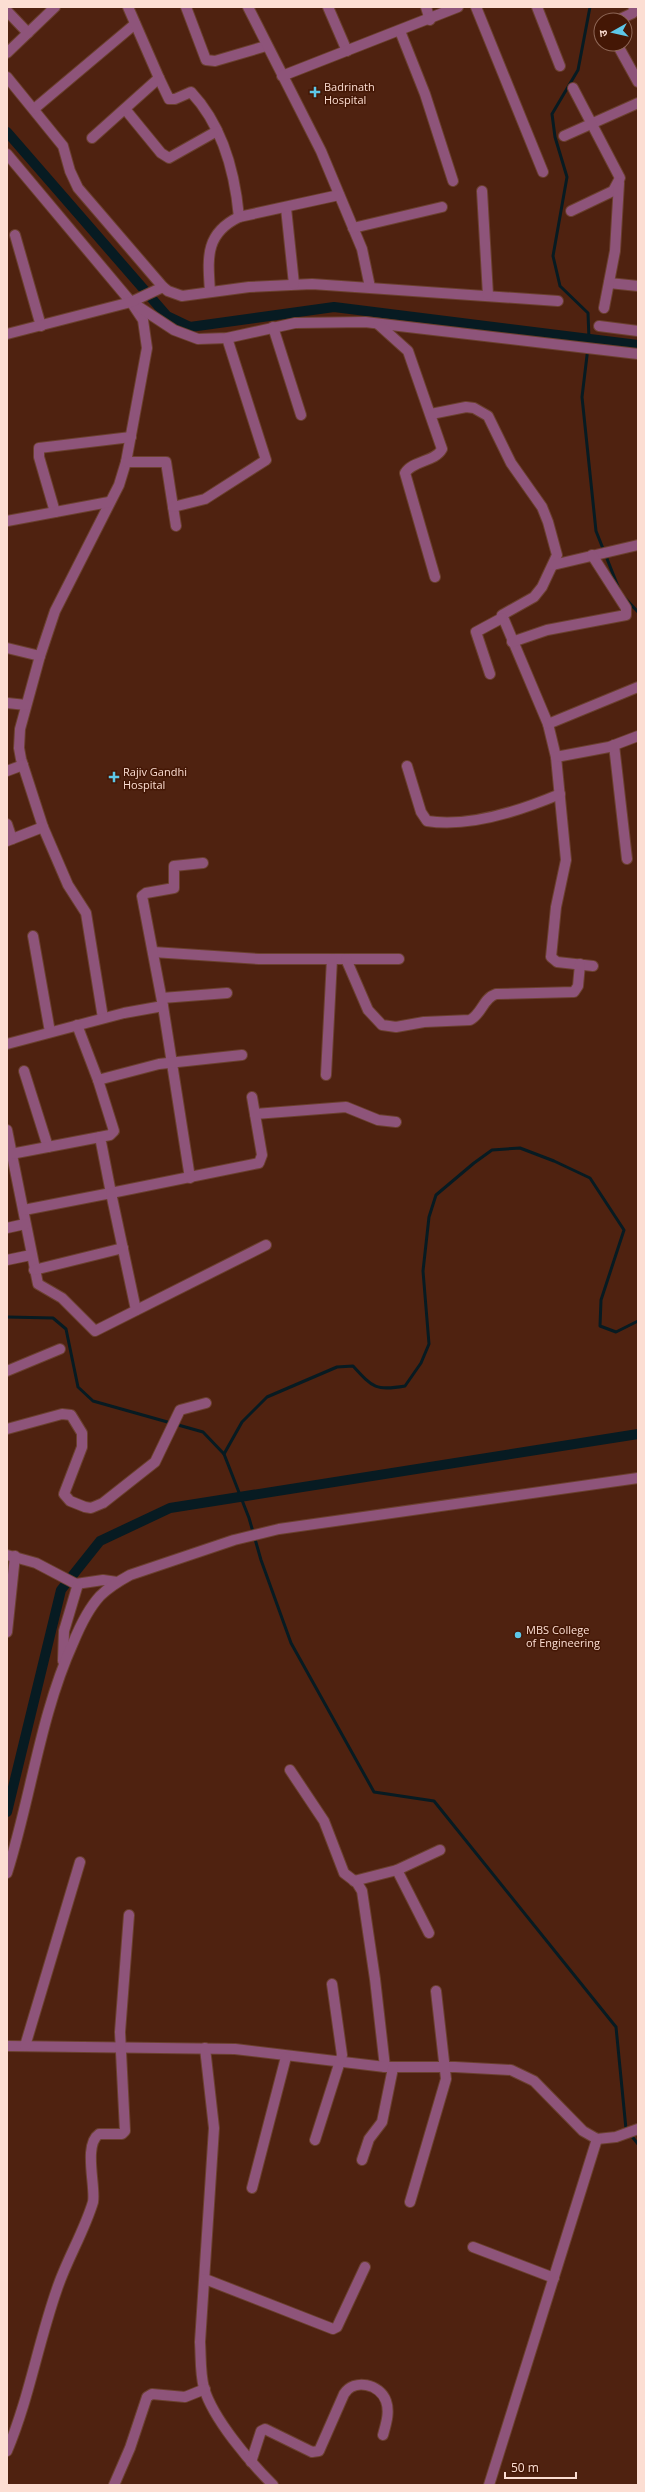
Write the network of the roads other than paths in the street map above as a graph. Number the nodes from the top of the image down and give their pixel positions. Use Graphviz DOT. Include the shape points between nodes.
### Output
graph roads {
  1 [pos="55,7"];
  2 [pos="128,7"];
  3 [pos="186,7"];
  4 [pos="248,7"];
  5 [pos="328,7"];
  6 [pos="426,7"];
  7 [pos="458,7"];
  8 [pos="476,7"];
  9 [pos="537,7"];
  10 [pos="7,11"];
  11 [pos="430,20"];
  12 [pos="135,24"];
  13 [pos="400,31"];
  14 [pos="28,33"];
  15 [pos="266,46"];
  16 [pos="347,51"];
  17 [pos="621,52"];
  18 [pos="7,53"];
  19 [pos="560,66"];
  20 [pos="282,76"];
  21 [pos="7,77"];
  22 [pos="159,78"];
  23 [pos="638,82"];
  24 [pos="573,88"];
  25 [pos="638,103"];
  26 [pos="125,109"];
  27 [pos="34,110"];
  28 [pos="592,124"];
  29 [pos="217,131"];
  30 [pos="564,136"];
  31 [pos="92,138"];
  32 [pos="7,154"];
  33 [pos="543,172"];
  34 [pos="453,181"];
  35 [pos="619,184"];
  36 [pos="482,191"];
  37 [pos="339,195"];
  38 [pos="442,207"];
  39 [pos="286,208"];
  40 [pos="570,211"];
  41 [pos="239,217"];
  42 [pos="353,228"];
  43 [pos="15,235"];
  44 [pos="609,283"];
  45 [pos="294,284"];
  46 [pos="638,286"];
  47 [pos="370,287"];
  48 [pos="159,289"];
  49 [pos="210,292"];
  50 [pos="488,295"];
  51 [pos="558,301"];
  52 [pos="131,302"];
  53 [pos="604,308"];
  54 [pos="378,324"];
  55 [pos="41,326"];
  56 [pos="599,326"];
  57 [pos="273,327"];
  58 [pos="638,331"];
  59 [pos="7,334"];
  60 [pos="227,338"];
  61 [pos="638,354"];
  62 [pos="431,414"];
  63 [pos="301,415"];
  64 [pos="131,438"];
  65 [pos="126,462"];
  66 [pos="108,502"];
  67 [pos="173,507"];
  68 [pos="55,512"];
  69 [pos="7,521"];
  70 [pos="176,526"];
  71 [pos="638,545"];
  72 [pos="595,555"];
  73 [pos="553,564"];
  74 [pos="435,577"];
  75 [pos="502,618"];
  76 [pos="512,642"];
  77 [pos="7,648"];
  78 [pos="40,656"];
  79 [pos="490,674"];
  80 [pos="638,687"];
  81 [pos="7,703"];
  82 [pos="26,705"];
  83 [pos="548,724"];
  84 [pos="638,736"];
  85 [pos="614,745"];
  86 [pos="556,757"];
  87 [pos="23,765"];
  88 [pos="406,766"];
  89 [pos="7,771"];
  90 [pos="560,794"];
  91 [pos="7,824"];
  92 [pos="44,827"];
  93 [pos="10,840"];
  94 [pos="627,859"];
  95 [pos="203,863"];
  96 [pos="33,936"];
  97 [pos="153,952"];
  98 [pos="332,959"];
  99 [pos="346,959"];
  100 [pos="399,959"];
  101 [pos="580,964"];
  102 [pos="593,966"];
  103 [pos="227,993"];
  104 [pos="163,1002"];
  105 [pos="103,1018"];
  106 [pos="77,1025"];
  107 [pos="50,1032"];
  108 [pos="7,1044"];
  109 [pos="242,1055"];
  110 [pos="171,1062"];
  111 [pos="24,1071"];
  112 [pos="326,1075"];
  113 [pos="98,1080"];
  114 [pos="252,1097"];
  115 [pos="255,1114"];
  116 [pos="396,1122"];
  117 [pos="7,1130"];
  118 [pos="100,1137"];
  119 [pos="48,1147"];
  120 [pos="11,1154"];
  121 [pos="190,1178"];
  122 [pos="111,1193"];
  123 [pos="24,1210"];
  124 [pos="25,1224"];
  125 [pos="7,1228"];
  126 [pos="266,1245"];
  127 [pos="123,1248"];
  128 [pos="31,1255"];
  129 [pos="7,1260"];
  130 [pos="34,1270"];
  131 [pos="136,1310"];
  132 [pos="60,1350"];
  133 [pos="7,1371"];
  134 [pos="206,1403"];
  135 [pos="7,1429"];
  136 [pos="638,1478"];
  137 [pos="11,1555"];
  138 [pos="117,1582"];
  139 [pos="76,1583"];
  140 [pos="7,1632"];
  141 [pos="63,1665"];
  142 [pos="290,1770"];
  143 [pos="440,1850"];
  144 [pos="80,1862"];
  145 [pos="397,1870"];
  146 [pos="7,1873"];
  147 [pos="354,1881"];
  148 [pos="129,1915"];
  149 [pos="428,1933"];
  150 [pos="332,1984"];
  151 [pos="436,1991"];
  152 [pos="7,2046"];
  153 [pos="25,2046"];
  154 [pos="205,2048"];
  155 [pos="120,2049"];
  156 [pos="286,2057"];
  157 [pos="341,2061"];
  158 [pos="389,2067"];
  159 [pos="445,2067"];
  160 [pos="638,2129"];
  161 [pos="597,2139"];
  162 [pos="315,2140"];
  163 [pos="362,2160"];
  164 [pos="252,2188"];
  165 [pos="410,2202"];
  166 [pos="473,2247"];
  167 [pos="365,2267"];
  168 [pos="204,2278"];
  169 [pos="554,2278"];
  170 [pos="204,2389"];
  171 [pos="11,2432"];
  172 [pos="383,2434"];
  173 [pos="7,2452"];
  174 [pos="251,2462"];
  175 [pos="114,2485"];
  176 [pos="273,2485"];
  177 [pos="489,2485"];
  1 -- 14 [label="street"];
  2 -- 12 [label="street"];
  3 -- 15 [label="street" via="206,60 216,61"];
  4 -- 15 [label="street"];
  5 -- 16 [label="street"];
  6 -- 11 [label="street"];
  7 -- 11 [label="street"];
  8 -- 33 [label="street"];
  9 -- 19 [label="street"];
  10 -- 14 [label="street"];
  11 -- 13 [label="street"];
  12 -- 22 [label="street"];
  12 -- 27 [label="street"];
  13 -- 16 [label="street"];
  13 -- 34 [label="street" via="425,94"];
  14 -- 18 [label="street"];
  15 -- 20 [label="street"];
  16 -- 20 [label="street"];
  17 -- 23 [label="street"];
  20 -- 37 [label="street" via="312,130"];
  21 -- 27 [label="street"];
  22 -- 26 [label="street"];
  22 -- 29 [label="street" via="169,100 191,92"];
  24 -- 28 [label="street"];
  25 -- 28 [label="street"];
  26 -- 29 [label="street" via="161,153 169,158"];
  26 -- 31 [label="street"];
  27 -- 48 [label="street" via="62,146 78,188"];
  28 -- 30 [label="street"];
  28 -- 35 [label="street" via="619,173"];
  29 -- 41 [label="street" via="233,177"];
  32 -- 52 [label="street"];
  35 -- 40 [label="street" via="614,191"];
  35 -- 44 [label="street" via="617,235"];
  36 -- 50 [label="street"];
  37 -- 39 [label="street"];
  37 -- 42 [label="street"];
  38 -- 42 [label="street"];
  39 -- 41 [label="street"];
  39 -- 45 [label="street"];
  41 -- 49 [label="street" via="220,229 213,241 208,264"];
  42 -- 47 [label="street" via="364,257"];
  43 -- 55 [label="street"];
  44 -- 46 [label="street"];
  44 -- 53 [label="street"];
  45 -- 47 [label="street"];
  45 -- 49 [label="street" via="249,286"];
  47 -- 50 [label="street"];
  48 -- 49 [label="street" via="182,296"];
  48 -- 52 [label="street"];
  50 -- 51 [label="street"];
  52 -- 55 [label="street"];
  52 -- 60 [label="street" via="185,335 212,340"];
  52 -- 64 [label="street" via="143,320 147,338"];
  54 -- 57 [label="street" via="319,322"];
  54 -- 61 [label="street"];
  54 -- 62 [label="street" via="408,351"];
  55 -- 59 [label="street"];
  56 -- 58 [label="street"];
  57 -- 60 [label="street"];
  57 -- 63 [label="street"];
  60 -- 67 [label="street" via="266,460 205,500"];
  62 -- 73 [label="street" via="466,407 474,408 488,416 511,463 544,511 557,549"];
  62 -- 74 [label="street" via="442,449 437,455 410,467 405,473"];
  64 -- 65 [label="street"];
  64 -- 68 [label="street" via="40,448 39,457"];
  65 -- 66 [label="street" via="119,485"];
  65 -- 67 [label="street" via="166,462"];
  66 -- 68 [label="street"];
  66 -- 78 [label="street" via="55,611"];
  67 -- 70 [label="street"];
  68 -- 69 [label="street"];
  71 -- 72 [label="street"];
  72 -- 73 [label="street"];
  72 -- 76 [label="street" via="626,608 626,615 547,630"];
  73 -- 75 [label="street" via="538,593 504,612"];
  75 -- 76 [label="street"];
  75 -- 79 [label="street" via="476,632"];
  76 -- 83 [label="street"];
  77 -- 78 [label="street"];
  78 -- 82 [label="street"];
  80 -- 83 [label="street"];
  81 -- 82 [label="street"];
  82 -- 87 [label="street" via="19,738"];
  83 -- 86 [label="street"];
  84 -- 85 [label="street"];
  85 -- 86 [label="street"];
  85 -- 94 [label="street"];
  86 -- 90 [label="street"];
  87 -- 89 [label="street"];
  87 -- 92 [label="street"];
  88 -- 90 [label="street" via="421,812 427,821 462,821 490,817 521,809"];
  90 -- 101 [label="street" via="566,860 556,907 551,957 557,962"];
  91 -- 93 [label="street"];
  92 -- 93 [label="street"];
  92 -- 105 [label="street" via="68,885 88,920"];
  95 -- 97 [label="street" via="174,866 174,888 143,894 142,900"];
  96 -- 107 [label="street"];
  97 -- 98 [label="street" via="260,959"];
  97 -- 104 [label="street"];
  98 -- 99 [label="street"];
  98 -- 112 [label="street"];
  99 -- 100 [label="street"];
  99 -- 101 [label="street" via="368,1010 382,1025 396,1027 434,1021 470,1020 475,1018 488,999 496,994 574,992 578,986"];
  101 -- 102 [label="street"];
  103 -- 104 [label="street"];
  104 -- 105 [label="street"];
  104 -- 110 [label="street"];
  105 -- 106 [label="street"];
  106 -- 107 [label="street"];
  106 -- 113 [label="street"];
  107 -- 108 [label="street"];
  109 -- 110 [label="street"];
  110 -- 113 [label="street"];
  110 -- 121 [label="street"];
  111 -- 119 [label="street"];
  113 -- 118 [label="street" via="114,1131 110,1135"];
  114 -- 115 [label="street"];
  115 -- 116 [label="street" via="346,1107 378,1120"];
  115 -- 121 [label="street" via="262,1155 260,1163"];
  117 -- 120 [label="street"];
  118 -- 119 [label="street"];
  118 -- 122 [label="street"];
  119 -- 120 [label="street"];
  120 -- 123 [label="street"];
  121 -- 122 [label="street"];
  122 -- 123 [label="street"];
  122 -- 127 [label="street"];
  123 -- 124 [label="street"];
  124 -- 125 [label="street"];
  124 -- 128 [label="street"];
  126 -- 131 [label="street"];
  127 -- 130 [label="street"];
  127 -- 131 [label="street"];
  128 -- 129 [label="street"];
  128 -- 130 [label="street"];
  130 -- 131 [label="street" via="38,1284 62,1298 95,1331"];
  132 -- 133 [label="street"];
  134 -- 135 [label="street" via="185,1408 176,1414 152,1464 103,1502 91,1508 77,1505 64,1494 82,1447 82,1433 71,1415 62,1414"];
  136 -- 138 [label="street" via="279,1528 234,1540 130,1575"];
  137 -- 139 [label="street"];
  137 -- 140 [label="street"];
  138 -- 139 [label="street" via="103,1580"];
  138 -- 141 [label="street" via="90,1608"];
  139 -- 141 [label="street" via="64,1631"];
  141 -- 146 [label="street" via="40,1742"];
  142 -- 147 [label="street" via="324,1821 340,1867"];
  143 -- 145 [label="street"];
  144 -- 153 [label="street"];
  145 -- 147 [label="street"];
  145 -- 149 [label="street"];
  147 -- 158 [label="street" via="360,1888 363,1898"];
  148 -- 155 [label="street" via="121,1994"];
  150 -- 157 [label="street"];
  151 -- 159 [label="street"];
  152 -- 153 [label="street"];
  153 -- 155 [label="street"];
  154 -- 155 [label="street"];
  154 -- 156 [label="street" via="235,2049"];
  154 -- 168 [label="street" via="214,2128"];
  155 -- 171 [label="street" via="125,2131 122,2134 99,2134 95,2139 90,2167 93,2200 57,2288"];
  156 -- 157 [label="street"];
  156 -- 164 [label="street"];
  157 -- 158 [label="street"];
  157 -- 162 [label="street"];
  158 -- 159 [label="street"];
  158 -- 163 [label="street" via="382,2122 369,2139"];
  159 -- 161 [label="street" via="510,2070 523,2074 534,2081 583,2131"];
  159 -- 165 [label="street" via="446,2079 442,2096"];
  160 -- 161 [label="street" via="616,2137"];
  161 -- 169 [label="street"];
  166 -- 169 [label="street"];
  167 -- 168 [label="street" via="337,2327 333,2329"];
  168 -- 170 [label="street" via="200,2342"];
  169 -- 177 [label="street"];
  170 -- 174 [label="street" via="231,2436"];
  170 -- 175 [label="street" via="185,2397 152,2394 147,2397"];
  171 -- 173 [label="street"];
  172 -- 174 [label="street" via="388,2414 382,2393 370,2386 355,2386 344,2394 319,2451 312,2452 265,2429 261,2431"];
  174 -- 176 [label="street"];
}
